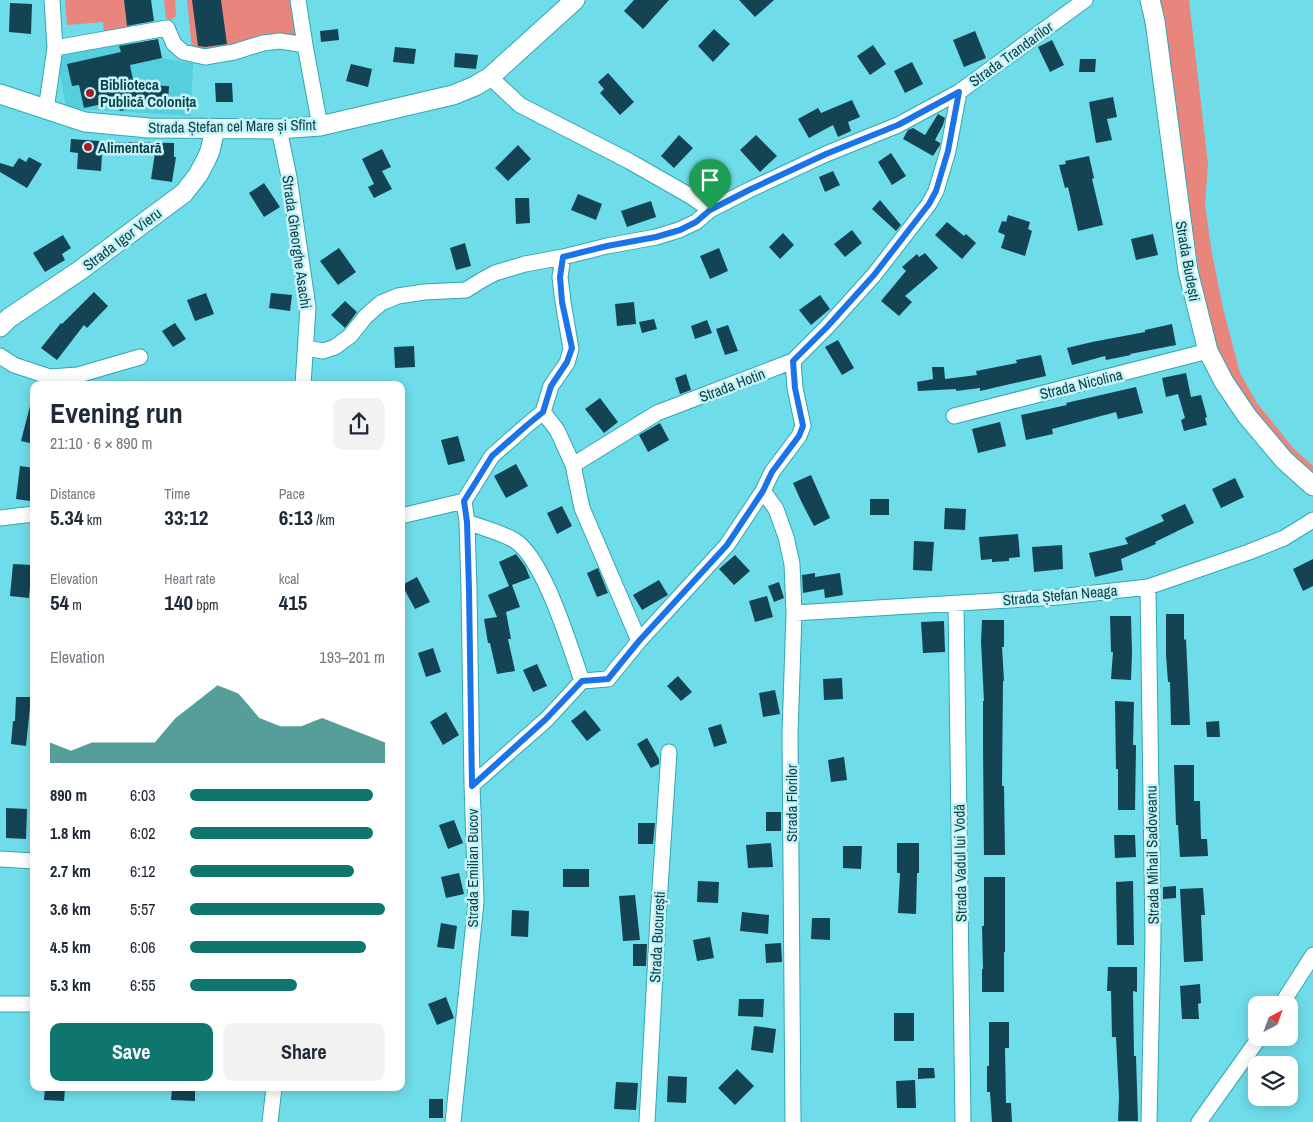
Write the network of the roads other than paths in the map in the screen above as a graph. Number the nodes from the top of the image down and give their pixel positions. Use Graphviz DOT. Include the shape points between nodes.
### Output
graph roads {
  1 [pos="52,0"];
  2 [pos="298,0"];
  3 [pos="575,0"];
  4 [pos="1085,0"];
  5 [pos="1150,0"];
  6 [pos="305,45"];
  7 [pos="54,48"];
  8 [pos="490,77"];
  9 [pos="959,92"];
  10 [pos="0,94"];
  11 [pos="46,110"];
  12 [pos="320,126"];
  13 [pos="215,129"];
  14 [pos="279,129"];
  15 [pos="710,210"];
  16 [pos="563,257"];
  17 [pos="0,327"];
  18 [pos="306,348"];
  19 [pos="1208,351"];
  20 [pos="0,356"];
  21 [pos="140,357"];
  22 [pos="793,361"];
  23 [pos="303,381"];
  24 [pos="543,412"];
  25 [pos="954,416"];
  26 [pos="573,465"];
  27 [pos="1313,486"];
  28 [pos="763,491"];
  29 [pos="464,501"];
  30 [pos="30,514"];
  31 [pos="405,515"];
  32 [pos="0,518"];
  33 [pos="1313,520"];
  34 [pos="467,522"];
  35 [pos="1148,587"];
  36 [pos="956,603"];
  37 [pos="794,613"];
  38 [pos="639,641"];
  39 [pos="582,681"];
  40 [pos="669,752"];
  41 [pos="472,786"];
  42 [pos="0,859"];
  43 [pos="30,861"];
  44 [pos="1313,954"];
  45 [pos="1287,996"];
  46 [pos="0,1004"];
  47 [pos="30,1004"];
  48 [pos="1253,1046"];
  49 [pos="274,1091"];
  50 [pos="270,1122"];
  51 [pos="454,1122"];
  52 [pos="647,1122"];
  53 [pos="793,1122"];
  54 [pos="963,1122"];
  55 [pos="1149,1122"];
  56 [pos="1199,1122"];
  1 -- 7 [label="street"];
  2 -- 6 [label="street"];
  3 -- 8 [label="street, Strada Ștefan cel Mare și Sfînt"];
  4 -- 9 [label="street, Strada Trandarilor"];
  5 -- 19 [label="street, Strada Budești" via="1188,271"];
  6 -- 7 [label="street" via="280,41 263,43 205,57 183,52 174,44 167,28"];
  6 -- 12 [label="street"];
  7 -- 11 [label="street"];
  8 -- 12 [label="street, Strada Ștefan cel Mare și Sfînt" via="453,95"];
  8 -- 15 [label="street" via="520,105 629,161"];
  9 -- 15 [label="street, Strada Trandarilor" via="898,125 826,154"];
  9 -- 22 [label="street, Strada Hotin" via="948,151 929,204 874,275"];
  10 -- 11 [label="street, Strada Ștefan cel Mare și Sfînt"];
  11 -- 13 [label="street, Strada Ștefan cel Mare și Sfînt" via="85,122 149,128"];
  12 -- 14 [label="street, Strada Ștefan cel Mare și Sfînt"];
  13 -- 14 [label="street, Strada Ștefan cel Mare și Sfînt"];
  13 -- 17 [label="street, Strada Igor Vieru" via="206,160 184,193"];
  14 -- 18 [label="street, Strada Gheorghe Asachi" via="308,307"];
  15 -- 16 [label="street, Strada Trandarilor" via="680,230"];
  16 -- 18 [label="street, Strada Trandarilor" via="495,273 466,290 398,296 381,303 335,347 324,351"];
  16 -- 24 [label="street" via="560,277 562,302 572,348 551,386"];
  18 -- 23 [label="street, Strada Gheorghe Asachi"];
  19 -- 25 [label="street, Strada Nicolina"];
  19 -- 27 [label="street, Strada Budești" via="1247,416 1284,460"];
  20 -- 21 [label="street" via="14,366 50,377 78,375"];
  22 -- 26 [label="street, Strada Hotin" via="657,413"];
  22 -- 28 [label="street" via="803,426"];
  24 -- 26 [label="street" via="557,430"];
  24 -- 29 [label="street" via="492,456"];
  26 -- 38 [label="street" via="582,508"];
  28 -- 37 [label="street, Strada Florilor" via="776,509 786,537 792,564"];
  28 -- 38 [label="street" via="727,545"];
  29 -- 31 [label="street"];
  29 -- 34 [label="street, Strada Emilian Bucov"];
  30 -- 32 [label="street"];
  33 -- 35 [label="street, Strada Ștefan Neaga" via="1267,545"];
  34 -- 39 [label="street" via="515,541 531,557 561,620"];
  34 -- 41 [label="street, Strada Emilian Bucov"];
  35 -- 36 [label="street, Strada Ștefan Neaga" via="1059,597"];
  35 -- 55 [label="street, Strada Mihail Sadoveanu" via="1153,936"];
  36 -- 37 [label="street, Strada Ștefan Neaga"];
  36 -- 54 [label="street, Strada Vadul lui Vodă"];
  37 -- 53 [label="street, Strada Florilor" via="790,734"];
  38 -- 39 [label="street" via="608,679"];
  39 -- 41 [label="street" via="546,719"];
  40 -- 52 [label="street, Strada București"];
  41 -- 51 [label="street, Strada Emilian Bucov" via="476,902"];
  42 -- 43 [label="street"];
  44 -- 45 [label="street"];
  46 -- 47 [label="street"];
  48 -- 56 [label="street"];
  49 -- 50 [label="street"];
}
